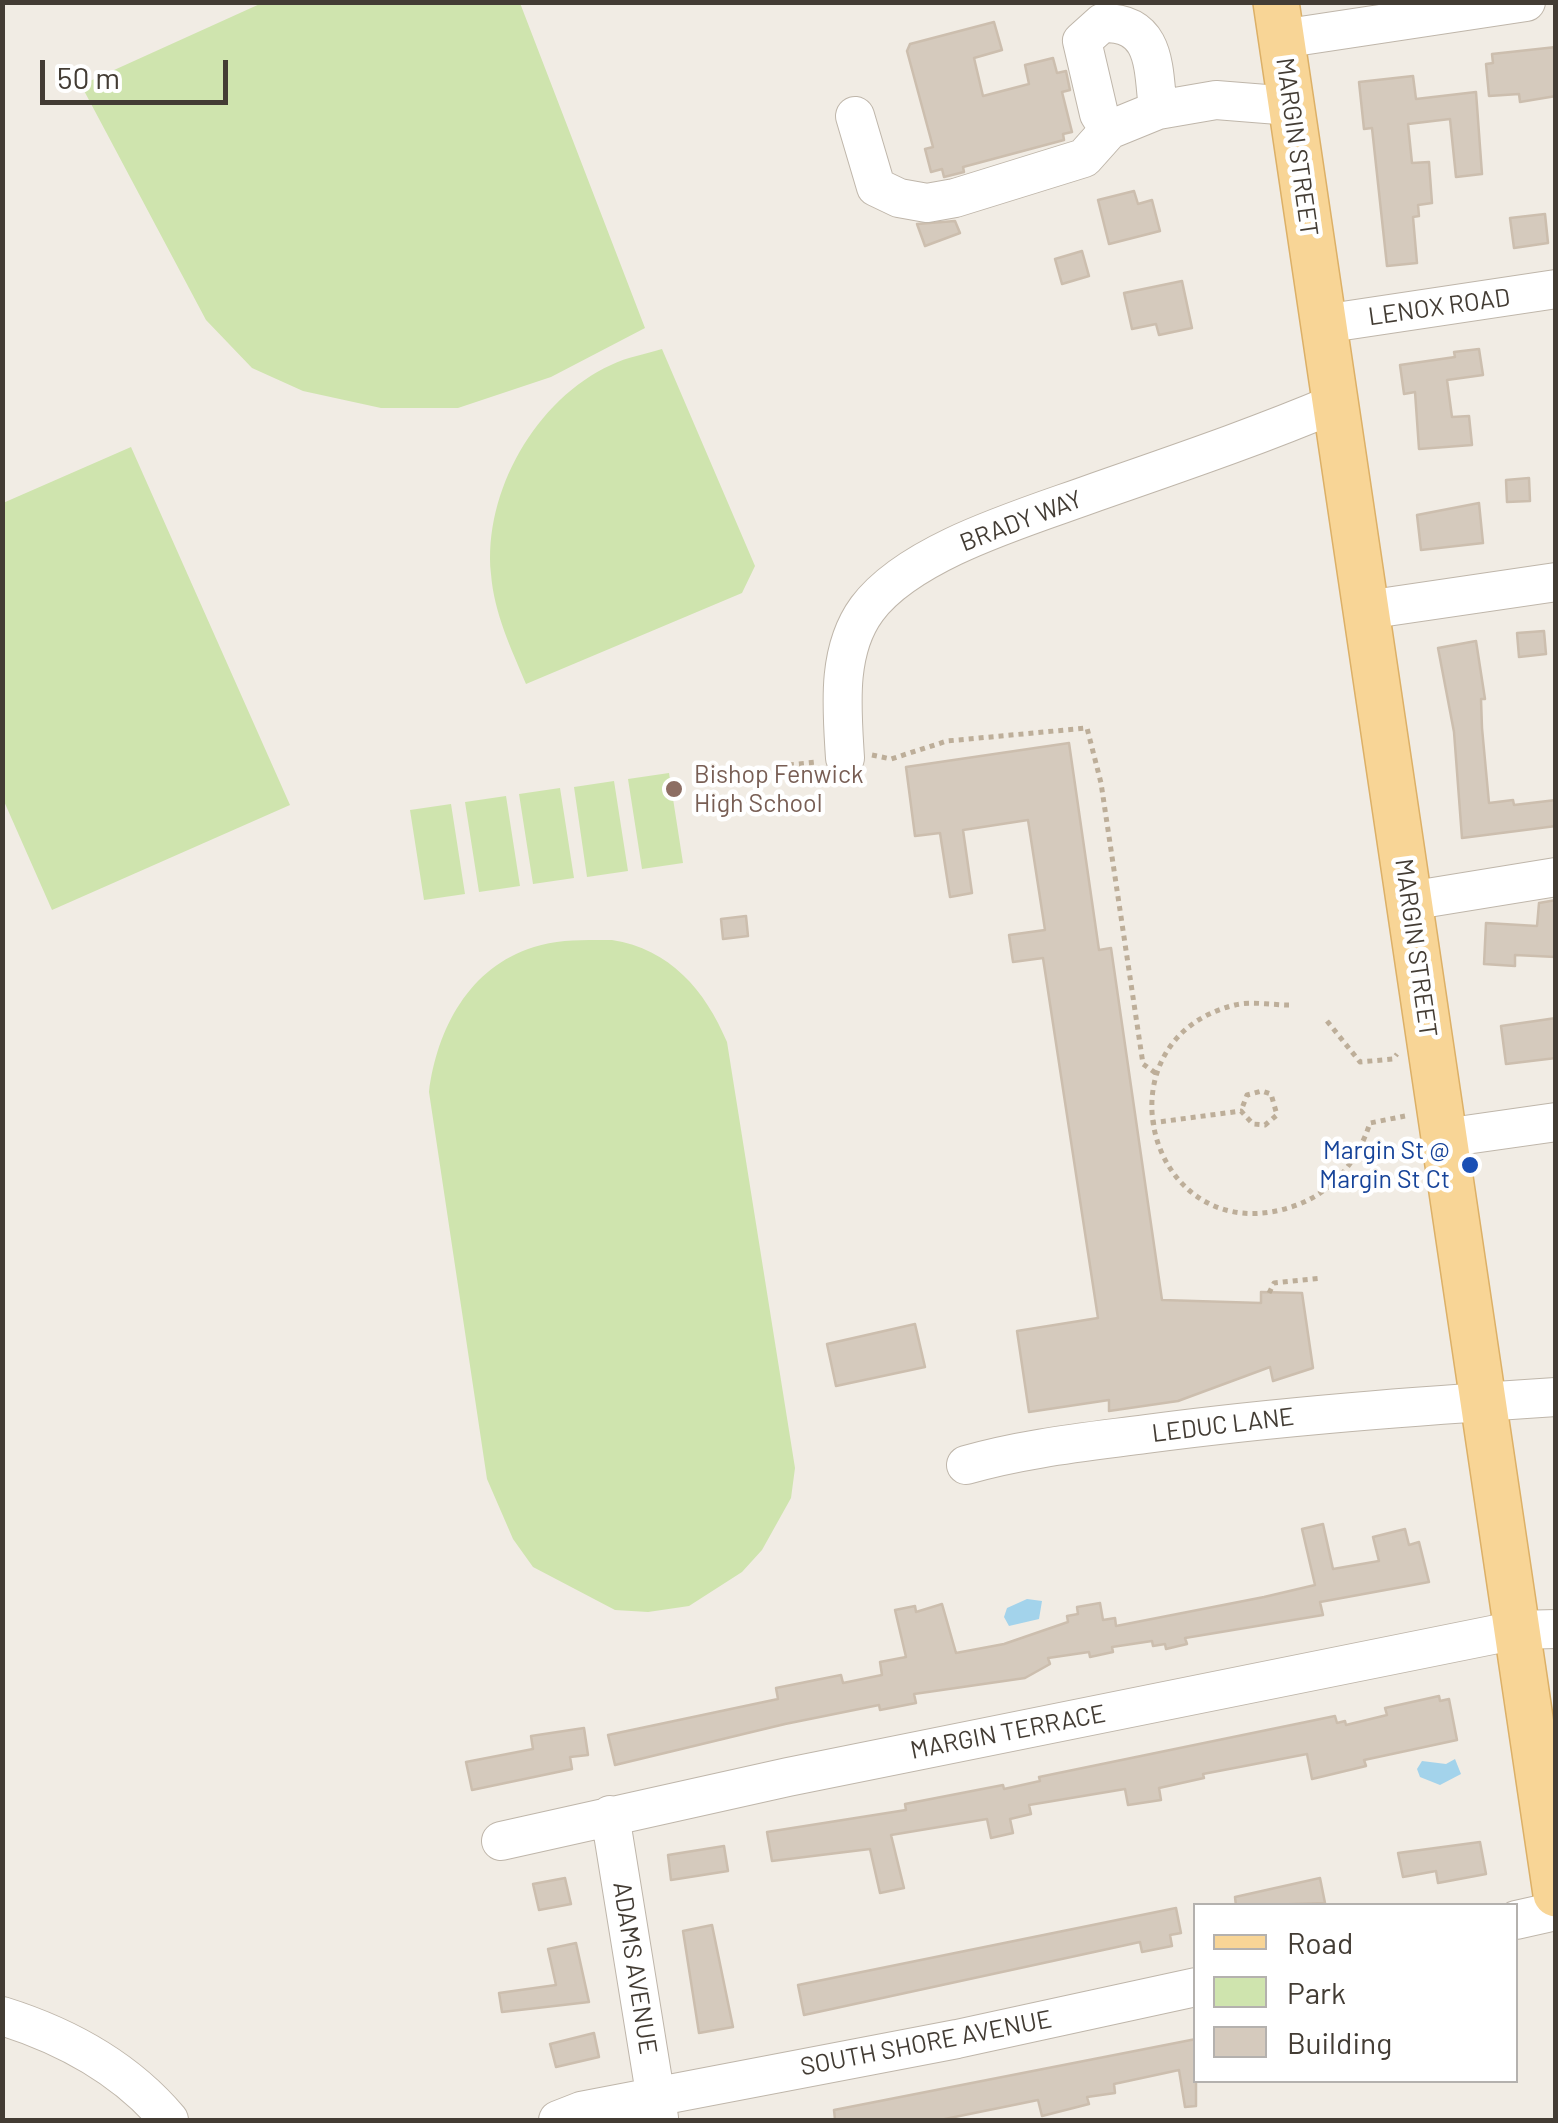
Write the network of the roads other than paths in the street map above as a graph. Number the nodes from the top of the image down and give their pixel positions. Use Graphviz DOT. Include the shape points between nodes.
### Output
graph roads {
  1 [pos="1526,2"];
  2 [pos="1278,21"];
  3 [pos="1291,106"];
  4 [pos="1158,110"];
  5 [pos="855,116"];
  6 [pos="1109,130"];
  7 [pos="1556,289"];
  8 [pos="1323,324"];
  9 [pos="1334,404"];
  10 [pos="1556,582"];
  11 [pos="1366,610"];
  12 [pos="845,758"];
  13 [pos="1556,876"];
  14 [pos="1409,901"];
  15 [pos="1556,1122"];
  16 [pos="1425,1127"];
  17 [pos="1556,1397"];
  18 [pos="1481,1404"];
  19 [pos="966,1465"];
  20 [pos="1536,1629"];
  21 [pos="610,1815"];
  22 [pos="501,1841"];
  23 [pos="1556,1894"];
  24 [pos="1556,1912"];
  25 [pos="1518,1920"];
  26 [pos="1193,1988"];
  27 [pos="2,2016"];
  28 [pos="658,2108"];
  29 [pos="170,2120"];
  30 [pos="558,2120"];
  1 -- 2 [label="street"];
  2 -- 3 [label="main road, MARGIN STREET"];
  3 -- 4 [label="street" via="1216,100"];
  3 -- 8 [label="main road, MARGIN STREET"];
  4 -- 6 [label="street"];
  4 -- 6 [label="street" via="1142,32 1125,22 1102,22 1082,41"];
  5 -- 6 [label="street" via="876,187 926,203 1084,158"];
  7 -- 8 [label="street, LENOX ROAD"];
  8 -- 9 [label="main road, MARGIN STREET"];
  9 -- 11 [label="main road, MARGIN STREET"];
  9 -- 12 [label="street, BRADY WAY" via="963,541 893,584 866,610 851,640 842,712"];
  10 -- 11 [label="street"];
  11 -- 14 [label="main road, MARGIN STREET"];
  13 -- 14 [label="street"];
  14 -- 16 [label="main road, MARGIN STREET"];
  15 -- 16 [label="street"];
  16 -- 18 [label="main road, MARGIN STREET"];
  17 -- 18 [label="street, LEDUC LANE"];
  18 -- 19 [label="street, LEDUC LANE" via="1209,1426"];
  18 -- 20 [label="main road, MARGIN STREET"];
  20 -- 21 [label="street, MARGIN TERRACE"];
  20 -- 23 [label="main road, MARGIN STREET"];
  21 -- 22 [label="street, MARGIN TERRACE"];
  21 -- 28 [label="street, ADAMS AVENUE"];
  24 -- 25 [label="street"];
  26 -- 28 [label="street, SOUTH SHORE AVENUE"];
  27 -- 29 [label="street" via="80,2048"];
  28 -- 30 [label="street, SOUTH SHORE AVENUE" via="581,2110"];
}
